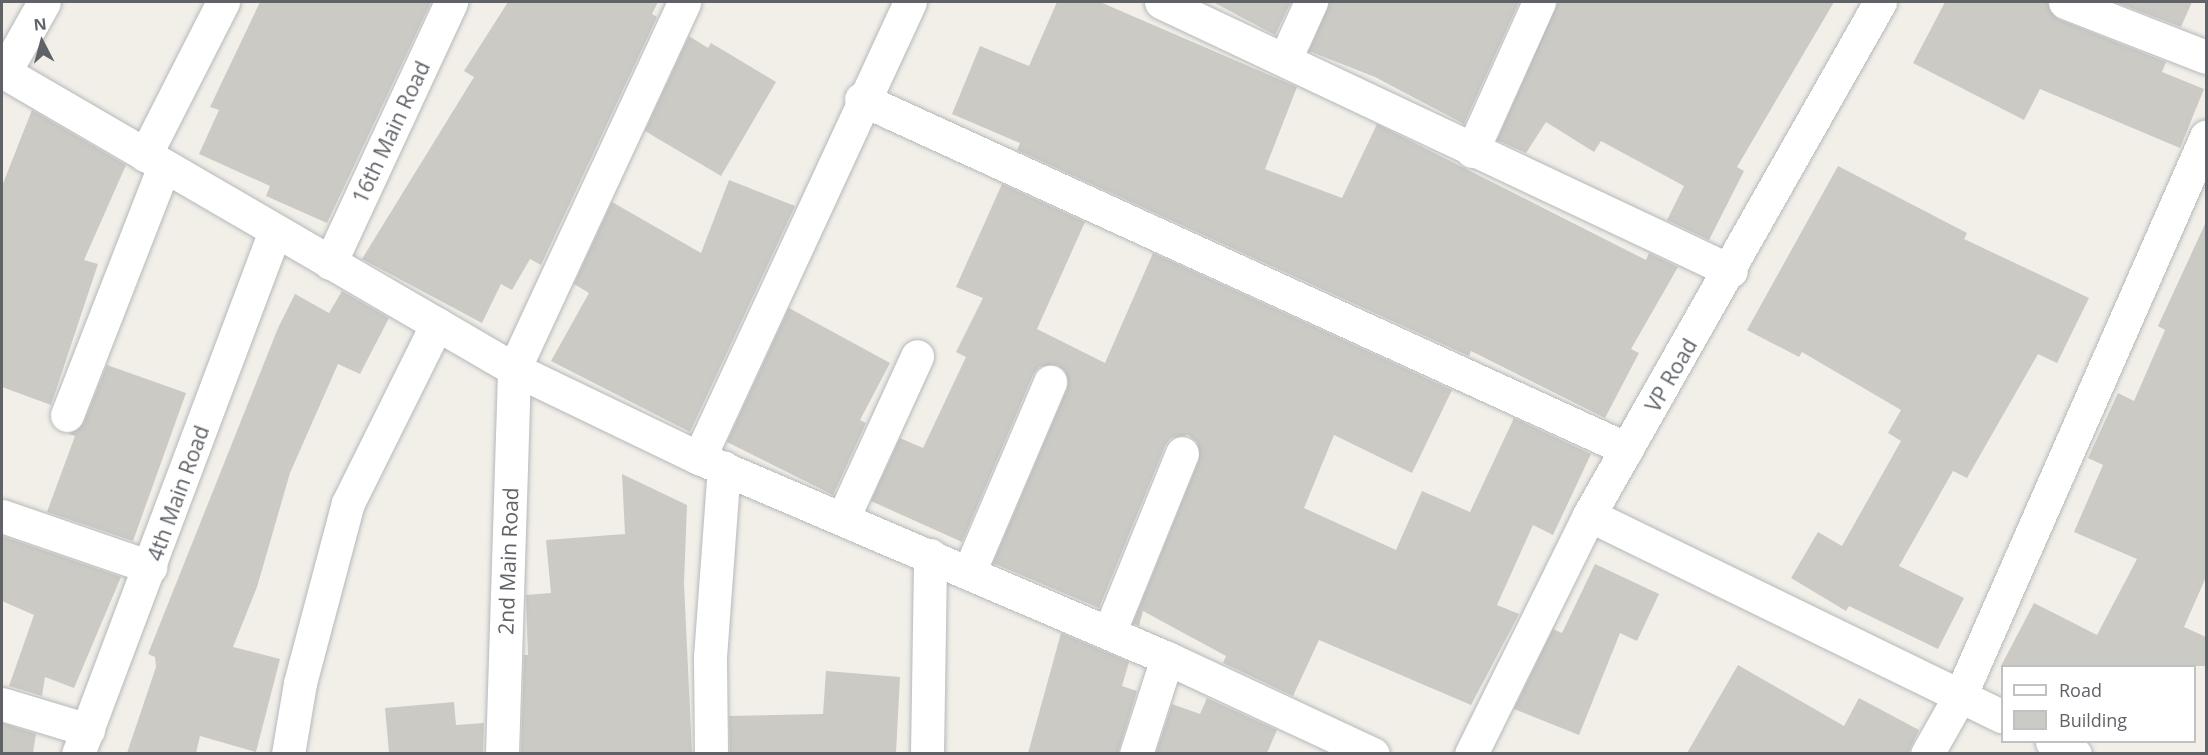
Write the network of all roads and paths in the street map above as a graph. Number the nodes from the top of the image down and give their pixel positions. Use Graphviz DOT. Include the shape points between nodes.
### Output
graph roads {
  1 [pos="44,2"];
  2 [pos="223,2"];
  3 [pos="451,2"];
  4 [pos="684,2"];
  5 [pos="910,2"];
  6 [pos="1161,2"];
  7 [pos="1311,2"];
  8 [pos="1539,2"];
  9 [pos="1880,2"];
  10 [pos="2065,2"];
  11 [pos="2206,57"];
  12 [pos="1285,59"];
  13 [pos="3,72"];
  14 [pos="861,99"];
  15 [pos="2206,137"];
  16 [pos="1472,151"];
  17 [pos="155,160"];
  18 [pos="275,231"];
  19 [pos="330,263"];
  20 [pos="1731,271"];
  21 [pos="437,324"];
  22 [pos="917,356"];
  23 [pos="514,369"];
  24 [pos="1050,382"];
  25 [pos="67,415"];
  26 [pos="1628,449"];
  27 [pos="1182,453"];
  28 [pos="712,463"];
  29 [pos="1589,515"];
  30 [pos="2,516"];
  31 [pos="843,518"];
  32 [pos="930,555"];
  33 [pos="150,567"];
  34 [pos="969,572"];
  35 [pos="1110,633"];
  36 [pos="1167,658"];
  37 [pos="1961,694"];
  38 [pos="2,704"];
  39 [pos="2001,715"];
  40 [pos="83,742"];
  41 [pos="2056,743"];
  42 [pos="288,753"];
  43 [pos="502,753"];
  44 [pos="711,753"];
  45 [pos="927,753"];
  46 [pos="1136,753"];
  47 [pos="1373,753"];
  48 [pos="1471,753"];
  49 [pos="1927,753"];
  50 [pos="2075,753"];
  1 -- 13 [label="street"];
  2 -- 17 [label="street"];
  3 -- 19 [label="street, 16th Main Road"];
  4 -- 23 [label="street"];
  5 -- 14 [label="street"];
  6 -- 12 [label="street"];
  7 -- 12 [label="street"];
  8 -- 16 [label="street"];
  9 -- 20 [label="street, VP Road"];
  10 -- 11 [label="street"];
  12 -- 16 [label="street"];
  13 -- 17 [label="street"];
  14 -- 26 [label="street"];
  14 -- 28 [label="street"];
  15 -- 37 [label="street"];
  16 -- 20 [label="street"];
  17 -- 18 [label="street"];
  17 -- 25 [label="street"];
  18 -- 19 [label="street"];
  18 -- 33 [label="street, 4th Main Road"];
  19 -- 21 [label="street"];
  20 -- 26 [label="street, VP Road"];
  21 -- 23 [label="street"];
  21 -- 42 [label="street" via="348,503 300,683"];
  22 -- 31 [label="street"];
  23 -- 28 [label="street"];
  23 -- 43 [label="street, 2nd Main Road"];
  24 -- 34 [label="street"];
  26 -- 29 [label="street, VP Road"];
  27 -- 35 [label="street"];
  28 -- 31 [label="street"];
  28 -- 44 [label="street"];
  29 -- 37 [label="street"];
  29 -- 48 [label="street, VP Road"];
  30 -- 33 [label="street"];
  31 -- 32 [label="street"];
  32 -- 34 [label="street"];
  32 -- 45 [label="street"];
  33 -- 40 [label="street, 4th Main Road"];
  34 -- 35 [label="street"];
  35 -- 36 [label="street"];
  36 -- 46 [label="street"];
  36 -- 47 [label="street"];
  37 -- 39 [label="street"];
  37 -- 49 [label="street"];
  38 -- 40 [label="street"];
  41 -- 50 [label="street"];
}
